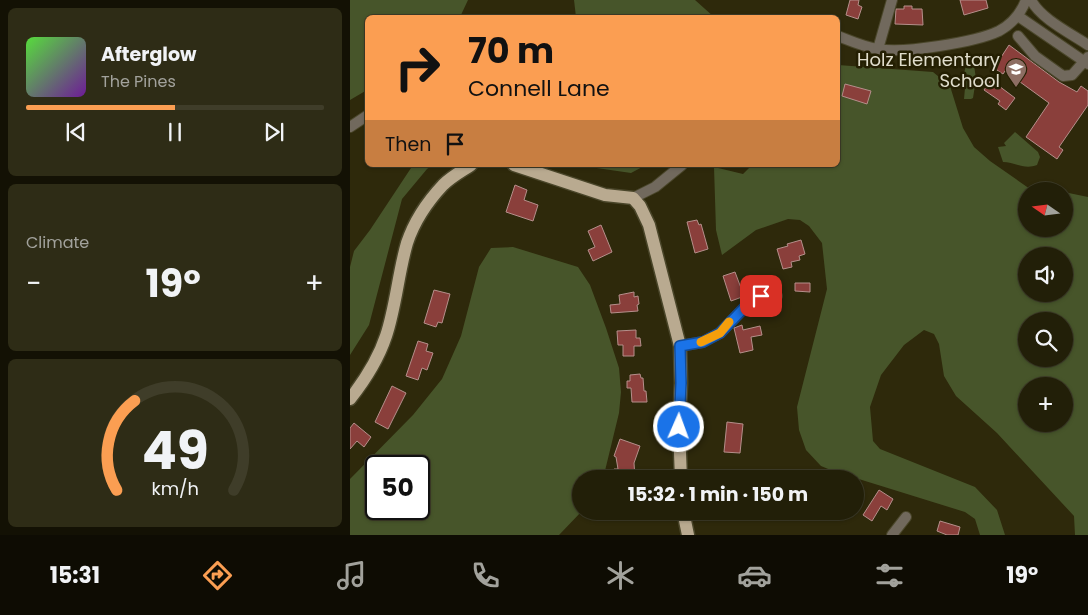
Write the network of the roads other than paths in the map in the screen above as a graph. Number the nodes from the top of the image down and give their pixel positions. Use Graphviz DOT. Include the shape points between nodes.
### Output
graph roads {
  1 [pos="892,0"];
  2 [pos="1026,0"];
  3 [pos="1031,0"];
  4 [pos="1018,16"];
  5 [pos="1018,36"];
  6 [pos="840,37"];
  7 [pos="1088,45"];
  8 [pos="878,49"];
  9 [pos="1087,60"];
  10 [pos="365,117"];
  11 [pos="350,127"];
  12 [pos="468,167"];
  13 [pos="520,167"];
  14 [pos="680,167"];
  15 [pos="633,198"];
  16 [pos="777,296"];
  17 [pos="680,346"];
  18 [pos="350,399"];
  19 [pos="681,470"];
  20 [pos="906,517"];
  21 [pos="685,520"];
  22 [pos="688,535"];
  23 [pos="892,535"];
  1 -- 8 [label="street"];
  2 -- 4 [label="street"];
  3 -- 7 [label="street" via="1036,9"];
  4 -- 8 [label="street" via="988,35 916,49"];
  4 -- 9 [label="street"];
  5 -- 9 [label="street" via="1035,56 1063,76 1072,75"];
  6 -- 8 [label="street"];
  10 -- 11 [label="street"];
  12 -- 18 [label="main road" via="444,184 414,227 407,244 386,337 370,370"];
  13 -- 15 [label="main road" via="597,193"];
  14 -- 15 [label="street" via="655,187"];
  15 -- 17 [label="main road" via="649,225"];
  16 -- 17 [label="street" via="761,296 746,306 720,333 703,342"];
  17 -- 19 [label="main road"];
  20 -- 23 [label="street"];
  21 -- 22 [label="main road"];
}
